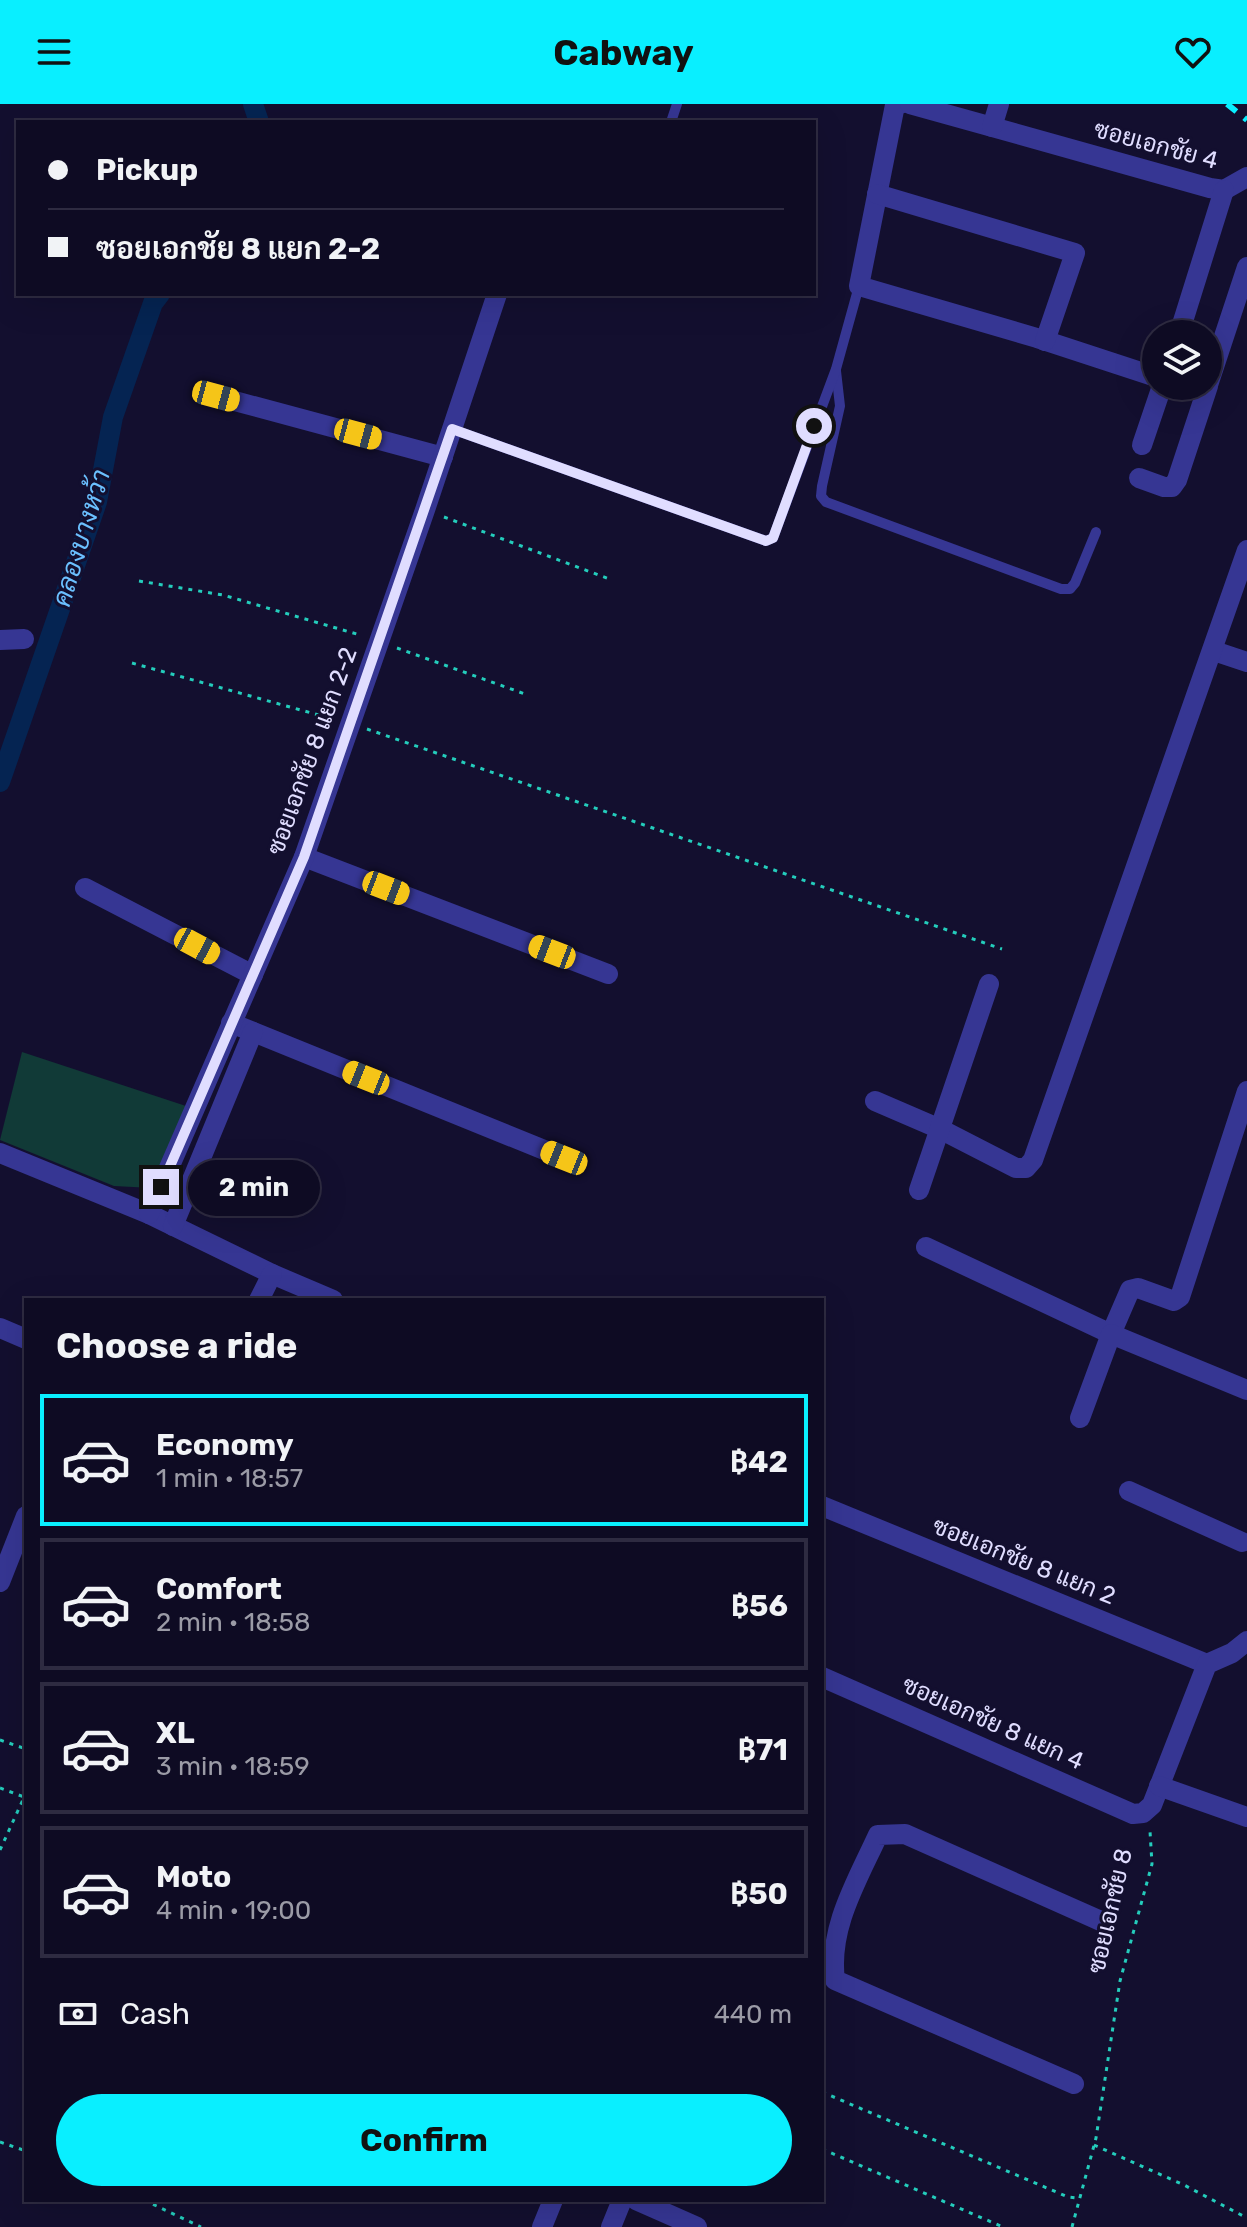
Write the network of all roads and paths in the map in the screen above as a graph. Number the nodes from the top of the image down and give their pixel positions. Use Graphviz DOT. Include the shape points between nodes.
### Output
graph roads {
  1 [pos="899,104"];
  2 [pos="999,104"];
  3 [pos="992,127"];
  4 [pos="1247,177"];
  5 [pos="1224,190"];
  6 [pos="877,194"];
  7 [pos="1247,267"];
  8 [pos="859,286"];
  9 [pos="496,296"];
  10 [pos="1183,320"];
  11 [pos="1045,341"];
  12 [pos="1222,343"];
  13 [pos="836,369"];
  14 [pos="1142,372"];
  15 [pos="216,396"];
  16 [pos="1157,400"];
  17 [pos="1203,400"];
  18 [pos="452,429"];
  19 [pos="1142,445"];
  20 [pos="443,457"];
  21 [pos="1139,478"];
  22 [pos="425,510"];
  23 [pos="1096,532"];
  24 [pos="1247,550"];
  25 [pos="612,580"];
  26 [pos="139,581"];
  27 [pos="24,639"];
  28 [pos="0,640"];
  29 [pos="379,641"];
  30 [pos="1214,651"];
  31 [pos="1247,662"];
  32 [pos="132,663"];
  33 [pos="525,694"];
  34 [pos="350,724"];
  35 [pos="304,857"];
  36 [pos="85,888"];
  37 [pos="1002,949"];
  38 [pos="608,974"];
  39 [pos="253,975"];
  40 [pos="989,984"];
  41 [pos="231,1023"];
  42 [pos="253,1032"];
  43 [pos="1247,1091"];
  44 [pos="875,1101"];
  45 [pos="940,1129"];
  46 [pos="0,1153"];
  47 [pos="564,1158"];
  48 [pos="919,1190"];
  49 [pos="149,1214"];
  50 [pos="173,1226"];
  51 [pos="926,1247"];
  52 [pos="272,1274"];
  53 [pos="260,1298"];
  54 [pos="328,1298"];
  55 [pos="0,1328"];
  56 [pos="1111,1334"];
  57 [pos="24,1338"];
  58 [pos="1247,1390"];
  59 [pos="1080,1418"];
  60 [pos="1129,1491"];
  61 [pos="824,1507"];
  62 [pos="24,1522"];
  63 [pos="1245,1541"];
  64 [pos="12,1559"];
  65 [pos="0,1582"];
  66 [pos="1247,1641"];
  67 [pos="1207,1664"];
  68 [pos="824,1678"];
  69 [pos="0,1740"];
  70 [pos="24,1748"];
  71 [pos="1159,1786"];
  72 [pos="0,1788"];
  73 [pos="24,1795"];
  74 [pos="24,1797"];
  75 [pos="1143,1813"];
  76 [pos="1247,1817"];
  77 [pos="0,1850"];
  78 [pos="831,1916"];
  79 [pos="1103,1922"];
  80 [pos="1074,2084"];
  81 [pos="824,2093"];
  82 [pos="0,2142"];
  83 [pos="1094,2145"];
  84 [pos="24,2150"];
  85 [pos="824,2150"];
  86 [pos="1079,2198"];
  87 [pos="148,2202"];
  88 [pos="552,2202"];
  89 [pos="621,2202"];
  90 [pos="641,2202"];
  91 [pos="1247,2218"];
  92 [pos="201,2227"];
  93 [pos="542,2227"];
  94 [pos="611,2227"];
  95 [pos="697,2227"];
  96 [pos="1003,2227"];
  97 [pos="1072,2227"];
  1 -- 3 [label="street, ซอยเอกชัย 4"];
  1 -- 6 [label="street, ซอยเอกชัย 4"];
  2 -- 3 [label="street"];
  3 -- 5 [label="street, ซอยเอกชัย 4"];
  4 -- 5 [label="street, ซอยเอกชัย 4"];
  5 -- 10 [label="street"];
  6 -- 8 [label="street, ซอยเอกชัย 4"];
  6 -- 11 [label="street" via="1075,253"];
  7 -- 12 [label="street"];
  8 -- 11 [label="street"];
  8 -- 13 [label="lane"];
  9 -- 18 [label="street, ซอยเอกชัย 8 แยก 2-2"];
  11 -- 14 [label="street"];
  13 -- 18 [label="lane" via="773,538 766,541"];
  13 -- 23 [label="lane" via="840,406 822,486 826,502 1061,589 1075,583"];
  15 -- 20 [label="street"];
  16 -- 19 [label="street"];
  17 -- 21 [label="street" via="1172,487"];
  18 -- 20 [label="street, ซอยเอกชัย 8 แยก 2-2"];
  20 -- 22 [label="street, ซอยเอกชัย 8 แยก 2-2"];
  22 -- 25 [label="path"];
  22 -- 29 [label="street, ซอยเอกชัย 8 แยก 2-2"];
  24 -- 30 [label="street"];
  26 -- 29 [label="path" via="223,595"];
  27 -- 28 [label="street"];
  29 -- 33 [label="path"];
  29 -- 34 [label="street, ซอยเอกชัย 8 แยก 2-2"];
  30 -- 31 [label="street"];
  30 -- 45 [label="street" via="1033,1160 1026,1168 1016,1168"];
  32 -- 34 [label="path"];
  34 -- 35 [label="street, ซอยเอกชัย 8 แยก 2-2"];
  34 -- 37 [label="path"];
  35 -- 38 [label="street"];
  35 -- 39 [label="street, ซอยเอกชัย 8 แยก 2-2"];
  36 -- 39 [label="street"];
  39 -- 41 [label="street, ซอยเอกชัย 8 แยก 2-2"];
  40 -- 45 [label="street"];
  41 -- 42 [label="street"];
  41 -- 49 [label="street, ซอยเอกชัย 8 แยก 2-2"];
  42 -- 47 [label="street"];
  42 -- 50 [label="street"];
  43 -- 56 [label="street" via="1180,1297 1174,1301 1130,1290"];
  44 -- 45 [label="street"];
  45 -- 48 [label="street"];
  46 -- 49 [label="street"];
  49 -- 50 [label="street"];
  50 -- 52 [label="street"];
  51 -- 56 [label="street"];
  52 -- 53 [label="street"];
  52 -- 54 [label="street"];
  55 -- 57 [label="street"];
  56 -- 58 [label="street"];
  56 -- 59 [label="street"];
  60 -- 63 [label="street"];
  61 -- 67 [label="street, ซอยเอกชัย 8 แยก 2"];
  62 -- 64 [label="street"];
  64 -- 65 [label="street"];
  66 -- 67 [label="street"];
  67 -- 71 [label="street"];
  68 -- 75 [label="street, ซอยเอกชัย 8 แยก 4" via="1133,1814"];
  69 -- 70 [label="path"];
  71 -- 75 [label="street"];
  71 -- 76 [label="street"];
  72 -- 73 [label="path"];
  74 -- 77 [label="path"];
  75 -- 83 [label="path, ซอยเอกชัย 8" via="1151,1833 1152,1864 1120,1981"];
  78 -- 79 [label="street" via="878,1835 905,1834"];
  78 -- 80 [label="street" via="835,1980"];
  81 -- 86 [label="path"];
  82 -- 84 [label="path"];
  83 -- 86 [label="path, ซอยเอกชัย 8"];
  83 -- 91 [label="path"];
  85 -- 96 [label="path"];
  86 -- 97 [label="path, ซอยเอกชัย 8"];
  87 -- 92 [label="path"];
  88 -- 93 [label="street"];
  89 -- 94 [label="street"];
  90 -- 95 [label="street"];
}
